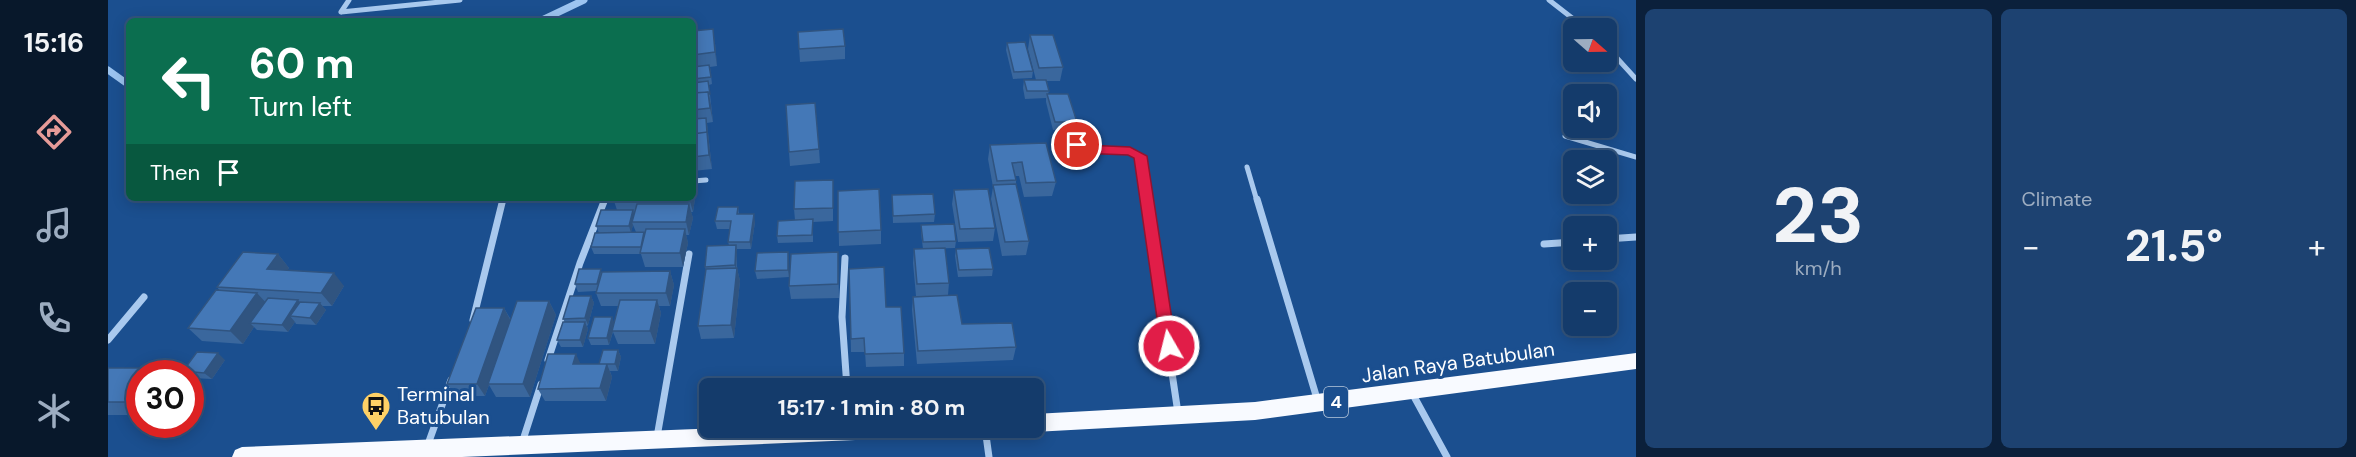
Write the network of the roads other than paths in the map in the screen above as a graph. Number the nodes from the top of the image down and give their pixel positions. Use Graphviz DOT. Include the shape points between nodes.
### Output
graph roads {
  1 [pos="349,0"];
  2 [pos="460,0"];
  3 [pos="1549,0"];
  4 [pos="1572,18"];
  5 [pos="1617,58"];
  6 [pos="1636,79"];
  7 [pos="1073,134"];
  8 [pos="1571,138"];
  9 [pos="1636,157"];
  10 [pos="1247,167"];
  11 [pos="706,180"];
  12 [pos="696,181"];
  13 [pos="502,201"];
  14 [pos="605,201"];
  15 [pos="1636,237"];
  16 [pos="1617,238"];
  17 [pos="1563,243"];
  18 [pos="1544,244"];
  19 [pos="689,254"];
  20 [pos="845,258"];
  21 [pos="144,297"];
  22 [pos="468,333"];
  23 [pos="108,340"];
  24 [pos="1636,361"];
  25 [pos="546,365"];
  26 [pos="453,376"];
  27 [pos="543,376"];
  28 [pos="846,378"];
  29 [pos="1411,391"];
  30 [pos="1318,404"];
  31 [pos="1178,414"];
  32 [pos="1044,422"];
  33 [pos="699,438"];
  34 [pos="986,438"];
  35 [pos="657,440"];
  36 [pos="522,443"];
  37 [pos="426,450"];
  38 [pos="242,457"];
  39 [pos="989,457"];
  40 [pos="1447,457"];
  1 -- 2 [label="street" via="341,12"];
  3 -- 4 [label="street"];
  5 -- 6 [label="street"];
  7 -- 31 [label="street" via="1080,149 1130,151 1140,156"];
  8 -- 9 [label="street"];
  10 -- 30 [label="street"];
  11 -- 12 [label="street"];
  13 -- 22 [label="street"];
  14 -- 25 [label="street"];
  15 -- 16 [label="street"];
  17 -- 18 [label="street"];
  19 -- 35 [label="street"];
  20 -- 28 [label="street" via="842,317"];
  21 -- 23 [label="street"];
  24 -- 29 [label="highway, Jalan Raya Batubulan / 4"];
  26 -- 37 [label="street"];
  27 -- 36 [label="street"];
  29 -- 30 [label="highway, Jalan Raya Batubulan / 4"];
  29 -- 40 [label="street"];
  30 -- 31 [label="highway, Jalan Raya Batubulan / 4"];
  31 -- 32 [label="highway, Jalan Raya Batubulan / 4"];
  33 -- 35 [label="highway"];
  34 -- 39 [label="street"];
  35 -- 36 [label="highway"];
  36 -- 37 [label="highway"];
  37 -- 38 [label="highway"];
}
